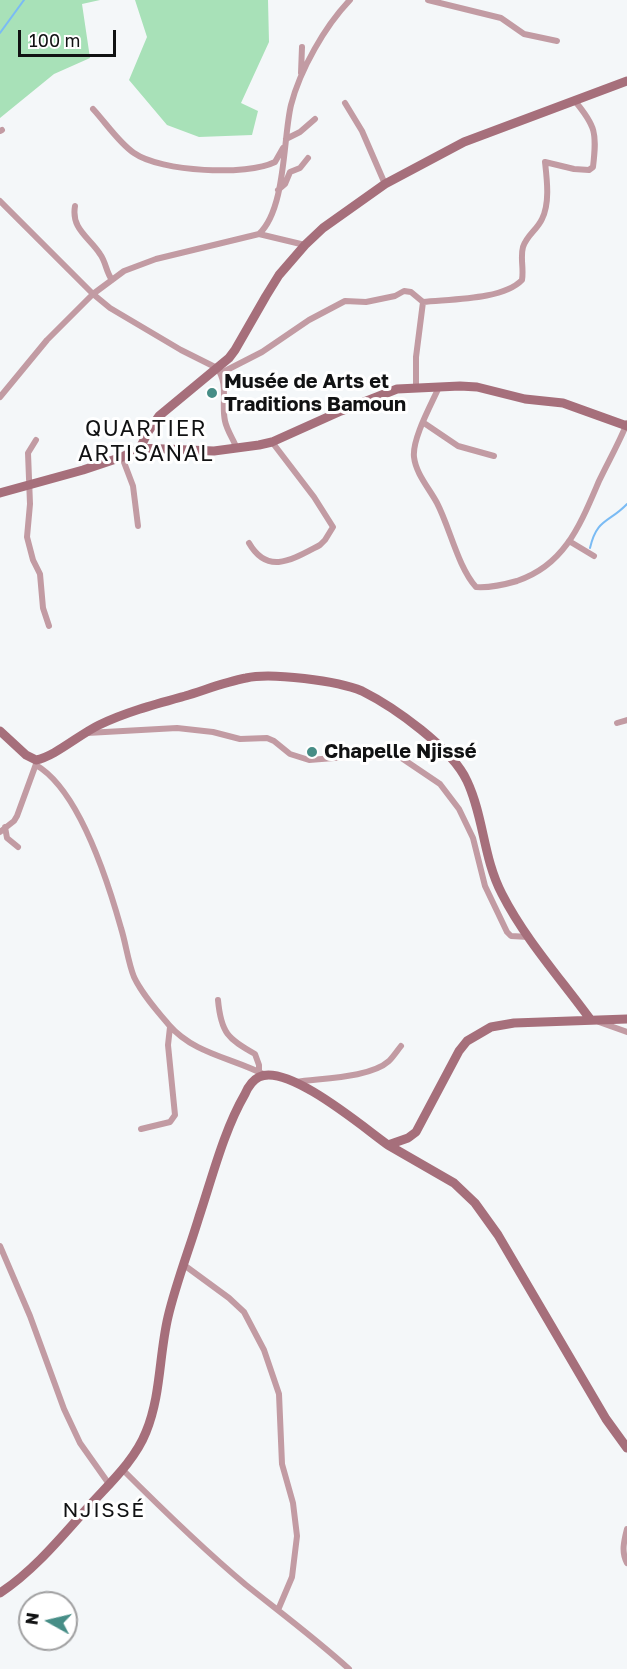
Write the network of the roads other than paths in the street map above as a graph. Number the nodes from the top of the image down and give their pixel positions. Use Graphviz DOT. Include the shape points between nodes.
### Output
graph roads {
  1 [pos="350,0"];
  2 [pos="428,0"];
  3 [pos="557,41"];
  4 [pos="302,47"];
  5 [pos="627,81"];
  6 [pos="298,82"];
  7 [pos="574,100"];
  8 [pos="345,103"];
  9 [pos="93,109"];
  10 [pos="315,119"];
  11 [pos="287,137"];
  12 [pos="308,158"];
  13 [pos="385,184"];
  14 [pos="278,191"];
  15 [pos="0,201"];
  16 [pos="75,206"];
  17 [pos="259,234"];
  18 [pos="305,245"];
  19 [pos="111,280"];
  20 [pos="93,294"];
  21 [pos="423,302"];
  22 [pos="219,370"];
  23 [pos="438,387"];
  24 [pos="416,388"];
  25 [pos="1,395"];
  26 [pos="424,423"];
  27 [pos="627,424"];
  28 [pos="36,440"];
  29 [pos="272,442"];
  30 [pos="140,448"];
  31 [pos="237,449"];
  32 [pos="494,456"];
  33 [pos="122,457"];
  34 [pos="28,484"];
  35 [pos="0,493"];
  36 [pos="138,526"];
  37 [pos="569,541"];
  38 [pos="249,543"];
  39 [pos="594,556"];
  40 [pos="49,626"];
  41 [pos="627,720"];
  42 [pos="617,723"];
  43 [pos="0,731"];
  44 [pos="83,733"];
  45 [pos="36,763"];
  46 [pos="2,830"];
  47 [pos="18,847"];
  48 [pos="529,937"];
  49 [pos="218,1000"];
  50 [pos="590,1019"];
  51 [pos="627,1019"];
  52 [pos="170,1027"];
  53 [pos="627,1032"];
  54 [pos="401,1046"];
  55 [pos="262,1073"];
  56 [pos="296,1082"];
  57 [pos="141,1129"];
  58 [pos="388,1145"];
  59 [pos="0,1246"];
  60 [pos="184,1265"];
  61 [pos="627,1448"];
  62 [pos="122,1469"];
  63 [pos="109,1484"];
  64 [pos="627,1529"];
  65 [pos="627,1563"];
  66 [pos="0,1593"];
  67 [pos="278,1610"];
  68 [pos="349,1669"];
  1 -- 6 [label="street" via="335,17"];
  2 -- 3 [label="street" via="501,18 524,34"];
  4 -- 6 [label="street"];
  5 -- 7 [label="street"];
  6 -- 11 [label="street"];
  7 -- 13 [label="street" via="464,142"];
  7 -- 21 [label="street" via="594,128 592,167 581,170 545,162 543,218 524,245 522,280 516,287 483,296"];
  8 -- 13 [label="street"];
  9 -- 11 [label="street" via="134,153 169,166 218,170 270,165 279,158"];
  10 -- 11 [label="street"];
  11 -- 14 [label="street"];
  12 -- 14 [label="street" via="290,172"];
  13 -- 18 [label="street"];
  14 -- 17 [label="street" via="270,220"];
  15 -- 20 [label="street"];
  16 -- 19 [label="street" via="76,225 99,252"];
  17 -- 18 [label="street"];
  17 -- 19 [label="street" via="156,259"];
  18 -- 22 [label="street" via="279,276"];
  19 -- 20 [label="street"];
  20 -- 22 [label="street" via="110,308"];
  20 -- 25 [label="street"];
  21 -- 22 [label="street" via="404,291 366,302 345,301 262,352"];
  21 -- 24 [label="street"];
  22 -- 30 [label="street" via="159,417"];
  22 -- 31 [label="street" via="225,390 225,423"];
  23 -- 24 [label="street"];
  23 -- 26 [label="street"];
  23 -- 27 [label="street" via="477,387 557,402"];
  24 -- 29 [label="street" via="384,393"];
  26 -- 32 [label="street" via="458,446"];
  26 -- 37 [label="street" via="414,450 417,468 476,587 508,584 536,574 555,560"];
  27 -- 37 [label="street"];
  28 -- 34 [label="street" via="28,453"];
  29 -- 31 [label="street"];
  29 -- 38 [label="street" via="333,526 320,545 278,563 261,558"];
  30 -- 31 [label="street"];
  30 -- 33 [label="street"];
  33 -- 34 [label="street"];
  33 -- 36 [label="street" via="132,486"];
  34 -- 35 [label="street"];
  34 -- 40 [label="street" via="27,537 40,574"];
  37 -- 39 [label="street"];
  41 -- 42 [label="street"];
  43 -- 45 [label="street"];
  44 -- 45 [label="street"];
  44 -- 48 [label="street" via="177,728 240,739 267,738 290,754 309,760 384,754 399,757 449,794 468,824 485,886 507,932 511,936"];
  44 -- 48 [label="street" via="160,703 245,678 333,684 362,692 439,745 454,760 473,797 490,868 518,924"];
  45 -- 46 [label="street" via="17,816"];
  45 -- 52 [label="street" via="59,785 88,835 117,913 134,976"];
  46 -- 47 [label="street"];
  48 -- 50 [label="street"];
  49 -- 55 [label="street" via="223,1029 238,1045 255,1054"];
  50 -- 51 [label="street"];
  50 -- 53 [label="street"];
  50 -- 58 [label="street" via="514,1023 479,1033 459,1051 416,1132"];
  52 -- 55 [label="street" via="216,1057"];
  52 -- 57 [label="street" via="168,1045 175,1115 170,1122"];
  54 -- 56 [label="street" via="378,1068"];
  55 -- 56 [label="street"];
  55 -- 60 [label="street" via="239,1105"];
  56 -- 58 [label="street"];
  58 -- 61 [label="street" via="454,1183 474,1203"];
  59 -- 63 [label="street" via="64,1409 80,1443"];
  60 -- 62 [label="street" via="169,1315 148,1425"];
  60 -- 67 [label="street" via="244,1312 264,1350 279,1394 282,1464 297,1536 292,1576"];
  62 -- 63 [label="street"];
  62 -- 67 [label="street" via="189,1535"];
  63 -- 66 [label="street" via="38,1560"];
  64 -- 65 [label="street" via="623,1547"];
  67 -- 68 [label="street"];
}
